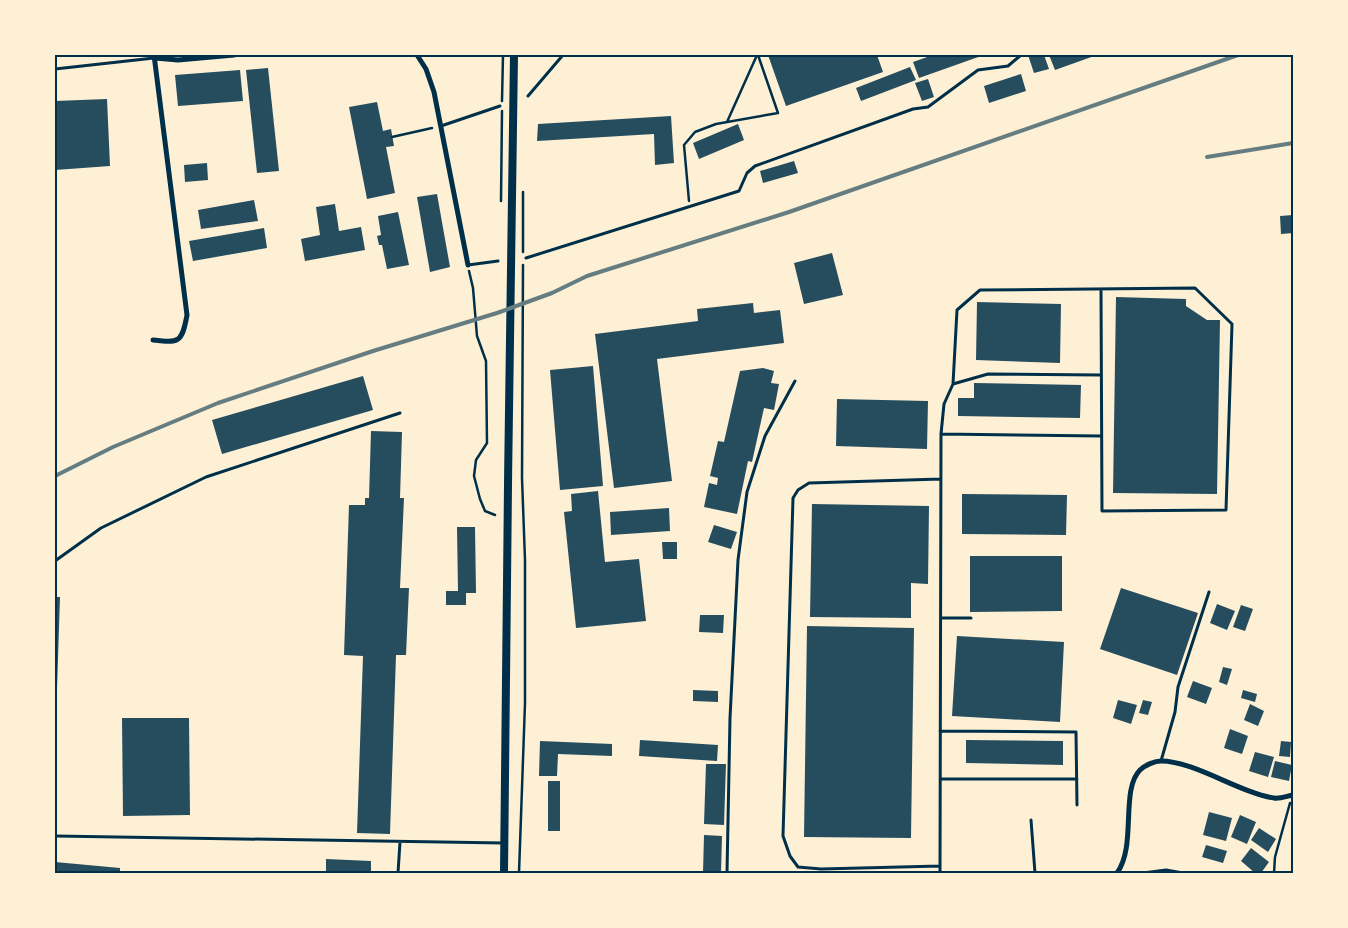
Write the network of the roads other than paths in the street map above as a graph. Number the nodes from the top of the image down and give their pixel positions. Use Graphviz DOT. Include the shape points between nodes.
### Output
graph roads {
  1 [pos="234,55"];
  2 [pos="417,55"];
  3 [pos="514,55"];
  4 [pos="563,55"];
  5 [pos="1021,55"];
  6 [pos="154,56"];
  7 [pos="55,69"];
  8 [pos="528,96"];
  9 [pos="500,106"];
  10 [pos="441,126"];
  11 [pos="526,258"];
  12 [pos="498,262"];
  13 [pos="468,265"];
  14 [pos="1101,289"];
  15 [pos="153,340"];
  16 [pos="1100,375"];
  17 [pos="795,381"];
  18 [pos="953,384"];
  19 [pos="400,413"];
  20 [pos="941,434"];
  21 [pos="1101,436"];
  22 [pos="941,479"];
  23 [pos="55,562"];
  24 [pos="1209,592"];
  25 [pos="941,618"];
  26 [pos="971,618"];
  27 [pos="940,731"];
  28 [pos="1160,761"];
  29 [pos="940,779"];
  30 [pos="1077,779"];
  31 [pos="1293,795"];
  32 [pos="1077,805"];
  33 [pos="1032,820"];
  34 [pos="55,836"];
  35 [pos="400,842"];
  36 [pos="504,843"];
  37 [pos="940,866"];
  38 [pos="398,873"];
  39 [pos="504,873"];
  40 [pos="727,873"];
  41 [pos="940,873"];
  42 [pos="1035,873"];
  43 [pos="1117,873"];
  44 [pos="1143,873"];
  45 [pos="1183,873"];
  1 -- 6 [label="street" via="178,60"];
  2 -- 10 [label="street" via="430,80"];
  3 -- 36 [label="street"];
  4 -- 8 [label="lane"];
  5 -- 11 [label="lane" via="1008,66 978,70 928,107 913,109 755,166 747,173 739,191"];
  6 -- 7 [label="lane"];
  6 -- 15 [label="street" via="187,315 178,340 172,343"];
  9 -- 10 [label="lane"];
  10 -- 13 [label="street"];
  12 -- 13 [label="lane"];
  14 -- 16 [label="lane"];
  14 -- 18 [label="lane" via="980,290 957,310"];
  14 -- 21 [label="lane" via="1195,288 1232,324 1226,510 1102,511"];
  16 -- 18 [label="lane" via="988,374"];
  16 -- 21 [label="lane"];
  17 -- 40 [label="lane" via="765,436 747,492 738,560"];
  18 -- 20 [label="lane" via="944,404"];
  19 -- 23 [label="lane" via="206,477 101,528"];
  20 -- 21 [label="lane"];
  20 -- 22 [label="lane"];
  22 -- 25 [label="lane"];
  22 -- 37 [label="lane" via="809,483 793,498 784,836 790,856 798,867"];
  24 -- 28 [label="lane" via="1178,687 1175,712"];
  25 -- 26 [label="lane"];
  25 -- 27 [label="lane"];
  27 -- 29 [label="lane"];
  27 -- 30 [label="lane" via="1076,732"];
  28 -- 31 [label="street" via="1181,765 1275,798"];
  28 -- 43 [label="street" via="1139,771 1129,808 1126,853"];
  29 -- 30 [label="lane"];
  29 -- 37 [label="lane"];
  30 -- 32 [label="lane"];
  33 -- 42 [label="lane"];
  34 -- 35 [label="lane"];
  35 -- 36 [label="lane"];
  35 -- 38 [label="lane"];
  36 -- 39 [label="street"];
  37 -- 41 [label="lane"];
  44 -- 45 [label="lane" via="1166,870"];
}
